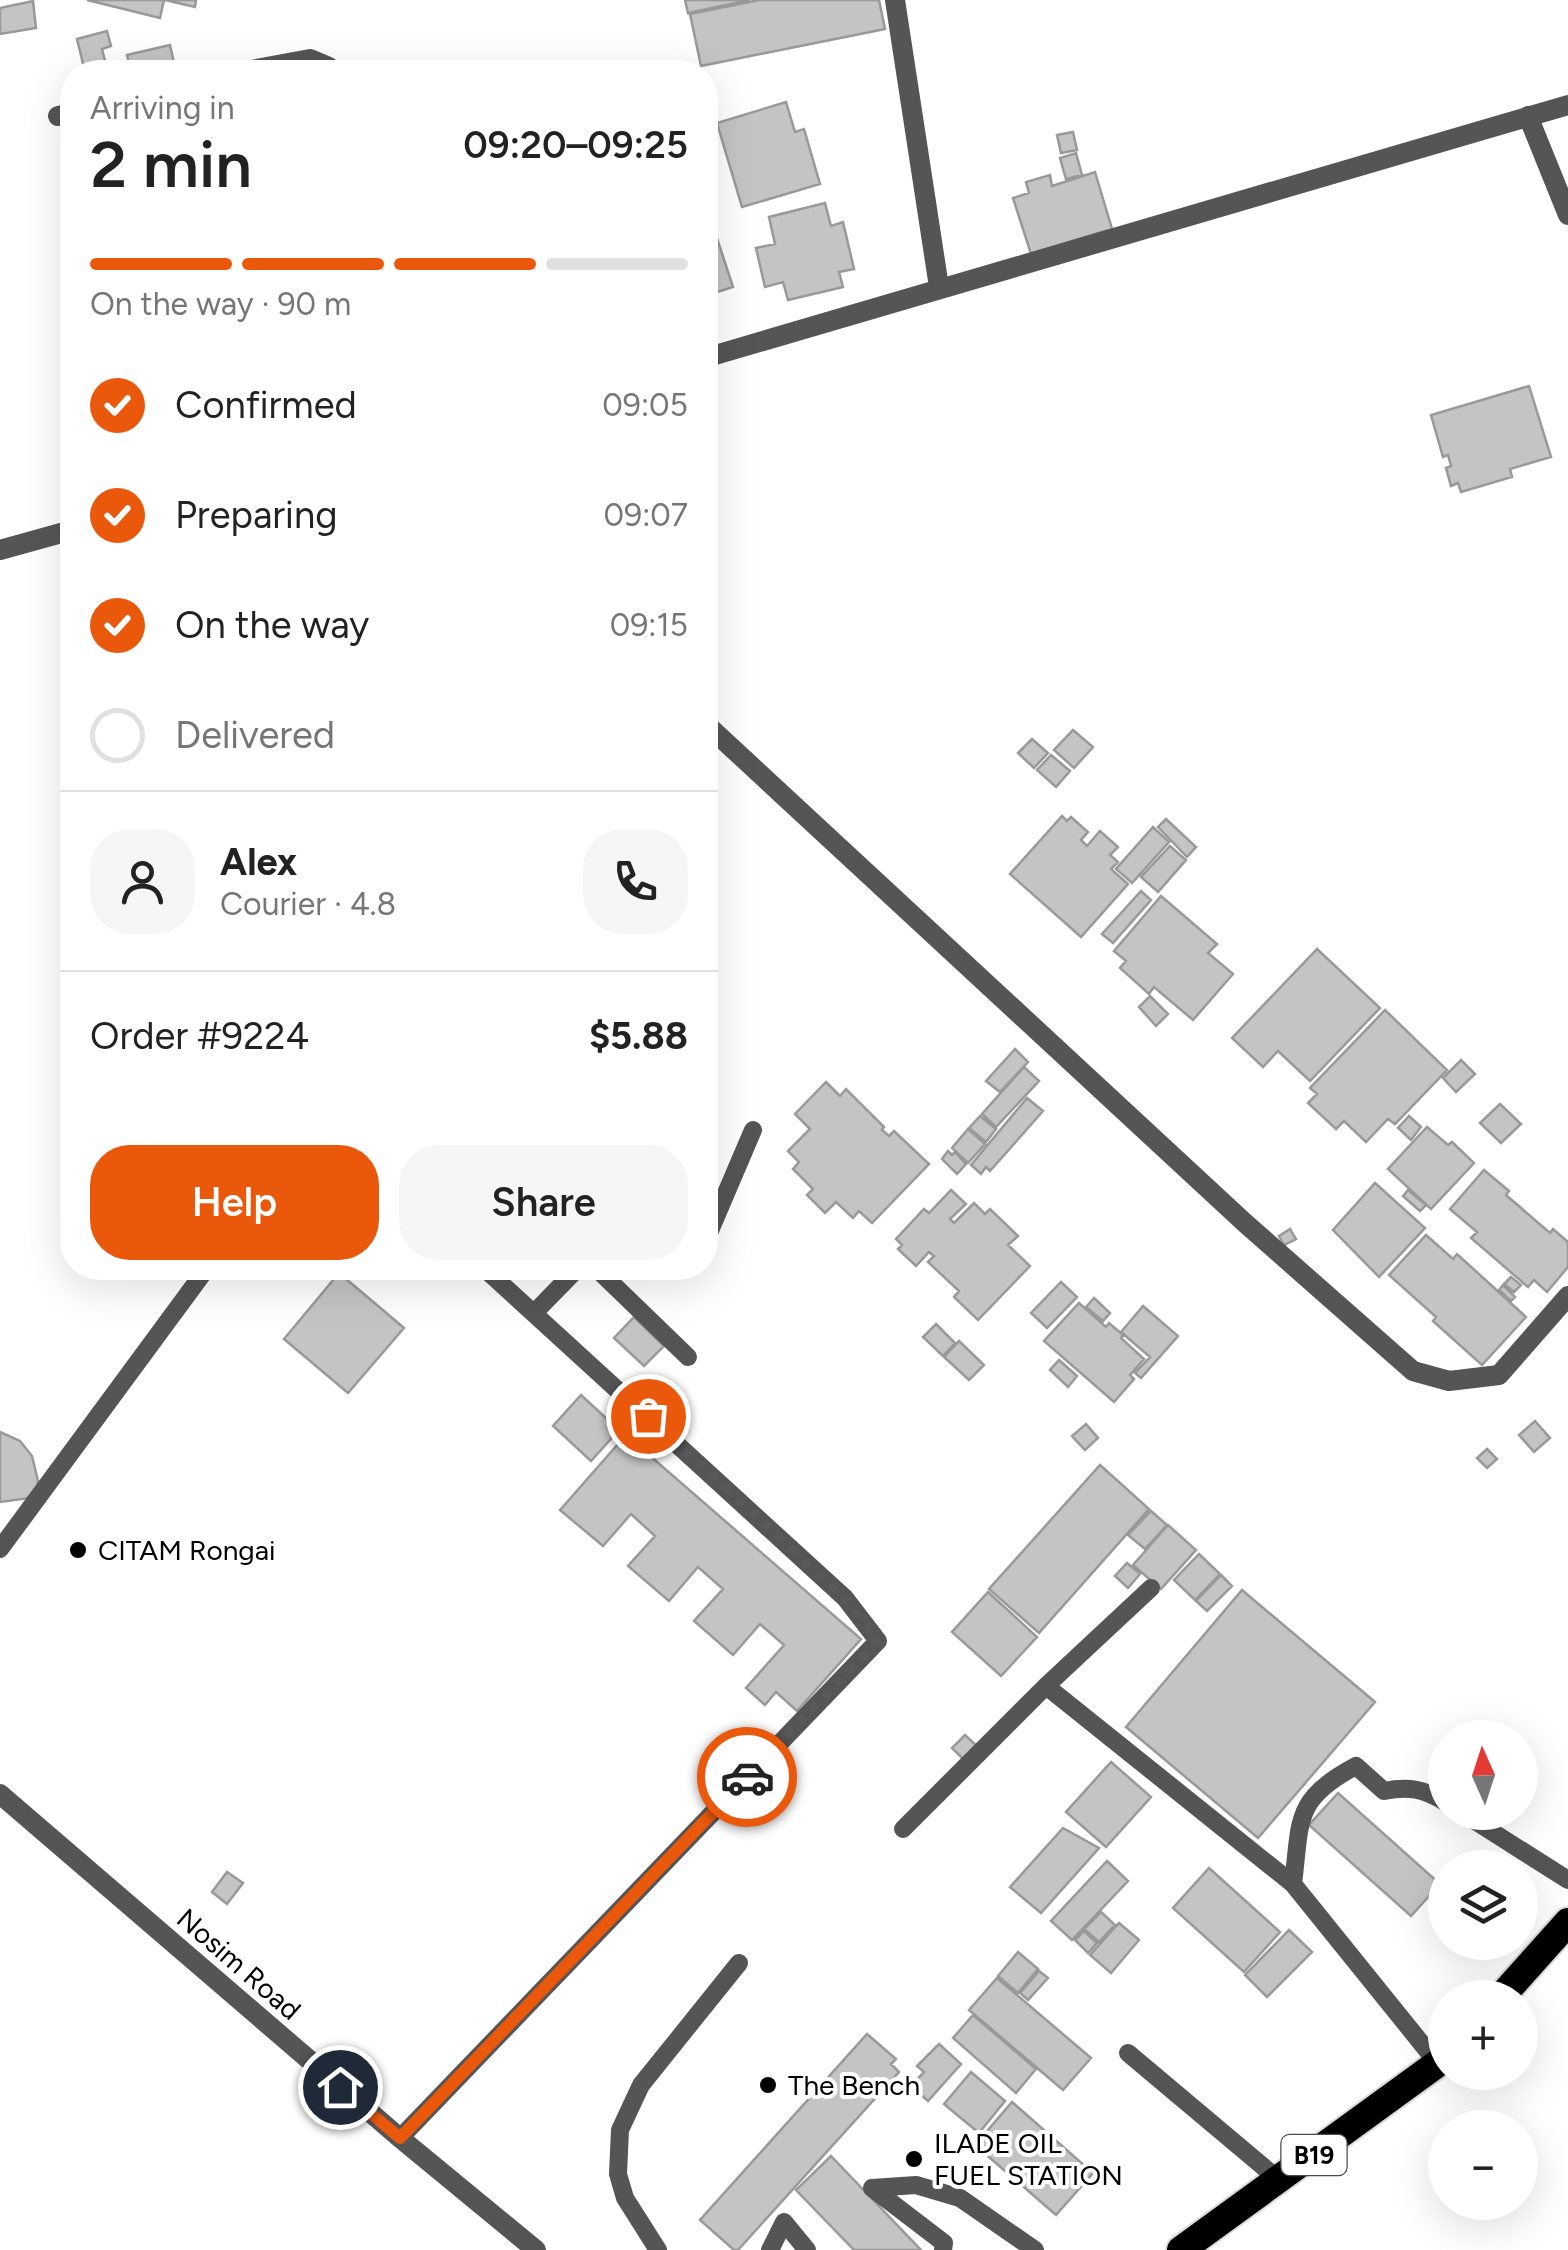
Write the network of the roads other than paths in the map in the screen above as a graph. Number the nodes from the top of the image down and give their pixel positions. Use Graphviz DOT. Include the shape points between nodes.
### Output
graph roads {
  1 [pos="895,0"];
  2 [pos="1568,105"];
  3 [pos="1528,116"];
  4 [pos="1568,214"];
  5 [pos="939,287"];
  6 [pos="718,354"];
  7 [pos="60,533"];
  8 [pos="0,550"];
  9 [pos="718,736"];
  10 [pos="753,1130"];
  11 [pos="718,1212"];
  12 [pos="197,1280"];
  13 [pos="498,1280"];
  14 [pos="567,1280"];
  15 [pos="608,1280"];
  16 [pos="1568,1296"];
  17 [pos="536,1312"];
  18 [pos="688,1357"];
  19 [pos="0,1549"];
  20 [pos="1151,1588"];
  21 [pos="1046,1686"];
  22 [pos="1428,1791"];
  23 [pos="0,1794"];
  24 [pos="903,1829"];
  25 [pos="1489,1830"];
  26 [pos="1568,1880"];
  27 [pos="1293,1884"];
  28 [pos="1568,1922"];
  29 [pos="739,1963"];
  30 [pos="1516,1980"];
  31 [pos="1428,2045"];
  32 [pos="1128,2053"];
  33 [pos="1428,2072"];
  34 [pos="400,2138"];
  35 [pos="1279,2180"];
  36 [pos="784,2222"];
  37 [pos="536,2250"];
  38 [pos="658,2250"];
  39 [pos="770,2250"];
  40 [pos="796,2250"];
  41 [pos="807,2250"];
  42 [pos="942,2250"];
  43 [pos="1035,2250"];
  44 [pos="1181,2250"];
  1 -- 5 [label="street"];
  2 -- 3 [label="street"];
  3 -- 4 [label="street"];
  3 -- 5 [label="street"];
  5 -- 6 [label="street"];
  7 -- 8 [label="street"];
  9 -- 16 [label="street" via="1413,1371 1449,1380 1499,1375"];
  10 -- 11 [label="lane"];
  12 -- 19 [label="lane"];
  13 -- 17 [label="lane"];
  14 -- 17 [label="lane"];
  15 -- 18 [label="lane"];
  17 -- 34 [label="lane" via="844,1598 878,1641"];
  20 -- 21 [label="lane"];
  21 -- 24 [label="lane"];
  21 -- 27 [label="lane"];
  22 -- 27 [label="lane" via="1384,1791 1356,1766 1332,1778 1302,1809"];
  23 -- 34 [label="street, Nosim Road"];
  25 -- 26 [label="lane"];
  27 -- 31 [label="lane"];
  28 -- 30 [label="highway"];
  29 -- 38 [label="lane" via="641,2085 620,2130 618,2174 625,2198"];
  32 -- 35 [label="lane"];
  33 -- 35 [label="highway, B19"];
  34 -- 37 [label="street, Nosim Road"];
  35 -- 44 [label="highway, B19"];
  36 -- 39 [label="lane"];
  36 -- 40 [label="lane"];
  36 -- 41 [label="lane"];
  42 -- 43 [label="lane" via="944,2243 872,2188 916,2185 960,2198"];
}
